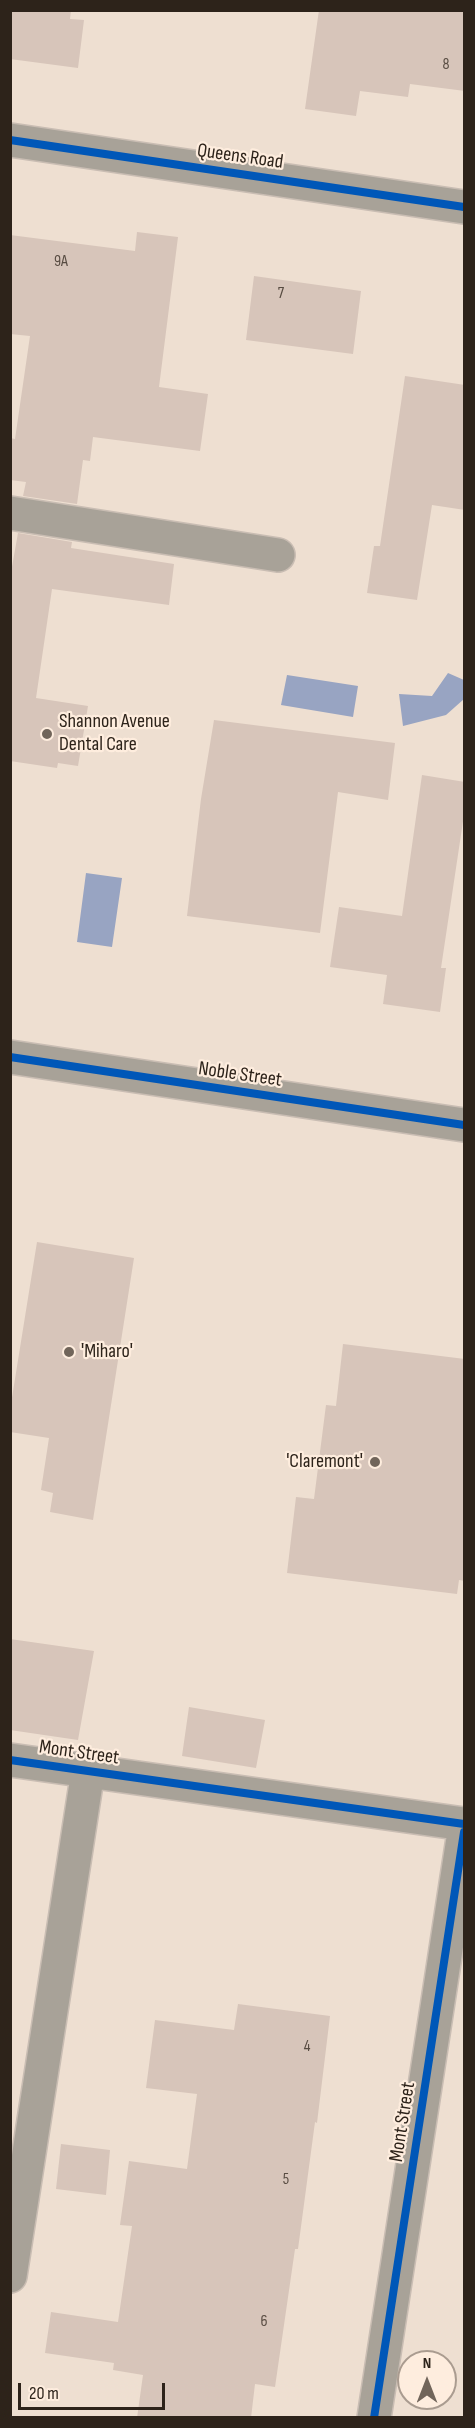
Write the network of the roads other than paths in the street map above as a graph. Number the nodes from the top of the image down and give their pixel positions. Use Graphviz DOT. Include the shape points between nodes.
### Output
graph roads {
  1 [pos="10,140"];
  2 [pos="465,207"];
  3 [pos="10,513"];
  4 [pos="278,555"];
  5 [pos="10,1058"];
  6 [pos="465,1125"];
  7 [pos="10,1760"];
  8 [pos="87,1771"];
  9 [pos="465,1824"];
  10 [pos="465,1832"];
  11 [pos="10,2276"];
  12 [pos="374,2418"];
  1 -- 2 [label="street, Queens Road"];
  3 -- 4 [label="street"];
  5 -- 6 [label="street, Noble Street"];
  7 -- 8 [label="street, Mont Street"];
  8 -- 9 [label="street, Mont Street"];
  8 -- 11 [label="street"];
  10 -- 12 [label="street, Mont Street"];
}
